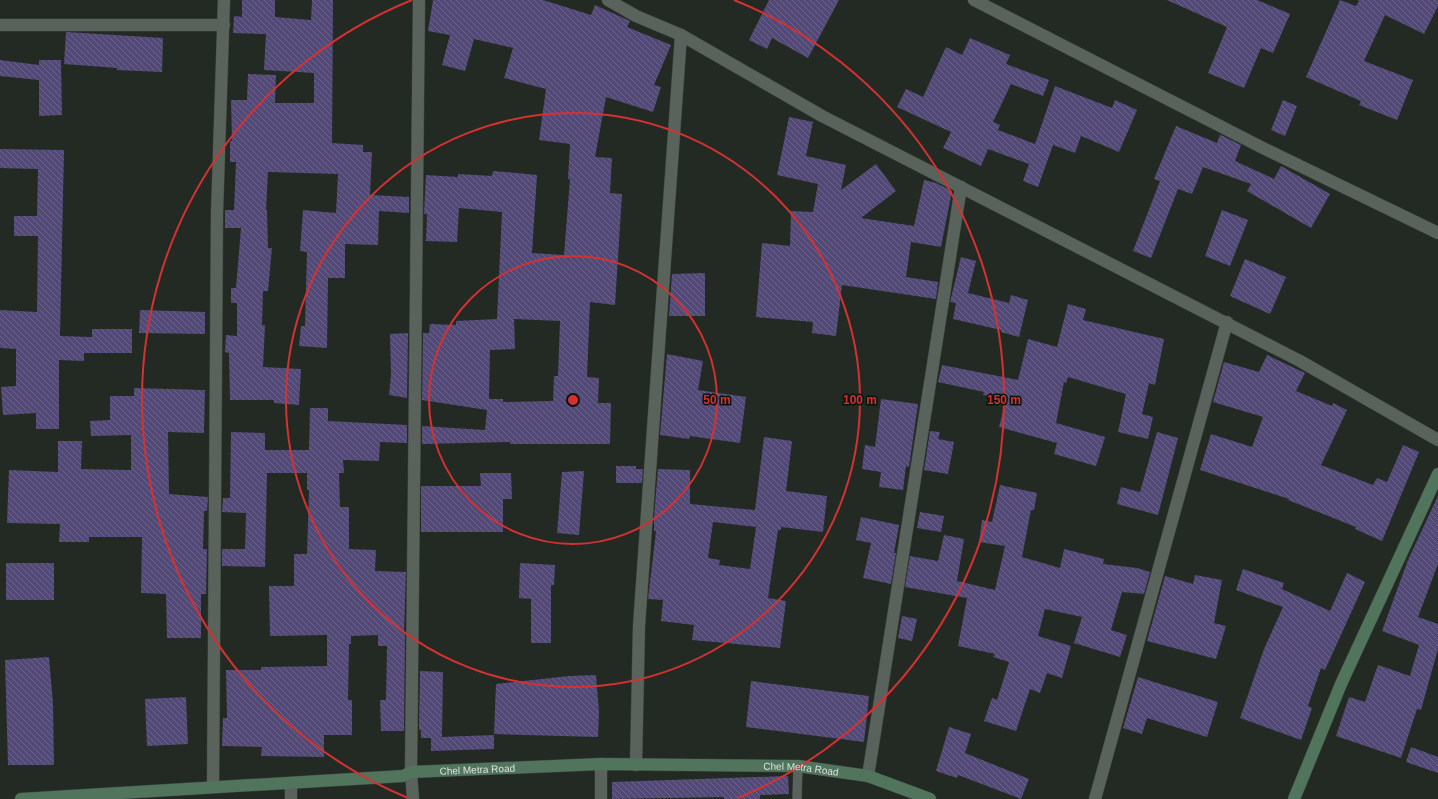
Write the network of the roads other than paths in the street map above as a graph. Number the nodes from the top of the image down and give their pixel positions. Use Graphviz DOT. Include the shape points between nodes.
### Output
graph roads {
  1 [pos="224,0"];
  2 [pos="419,0"];
  3 [pos="608,0"];
  4 [pos="974,0"];
  5 [pos="0,25"];
  6 [pos="224,25"];
  7 [pos="681,35"];
  8 [pos="961,187"];
  9 [pos="1438,234"];
  10 [pos="1227,322"];
  11 [pos="1438,440"];
  12 [pos="1438,474"];
  13 [pos="601,764"];
  14 [pos="636,765"];
  15 [pos="798,766"];
  16 [pos="411,772"];
  17 [pos="868,776"];
  18 [pos="291,783"];
  19 [pos="213,787"];
  20 [pos="21,799"];
  21 [pos="291,799"];
  22 [pos="413,799"];
  23 [pos="601,799"];
  24 [pos="797,799"];
  25 [pos="930,799"];
  26 [pos="1095,799"];
  27 [pos="1294,799"];
  1 -- 6 [label="street"];
  2 -- 16 [label="street"];
  3 -- 7 [label="street" via="636,16"];
  4 -- 9 [label="street"];
  5 -- 6 [label="street"];
  6 -- 19 [label="street" via="217,213"];
  7 -- 8 [label="street" via="822,116"];
  7 -- 14 [label="street" via="639,626"];
  8 -- 10 [label="street"];
  8 -- 17 [label="street"];
  10 -- 11 [label="street"];
  10 -- 26 [label="street"];
  12 -- 27 [label="street" via="1341,684"];
  13 -- 14 [label="street, Chel Metra Road"];
  13 -- 16 [label="street, Chel Metra Road"];
  13 -- 23 [label="street"];
  14 -- 15 [label="street, Chel Metra Road"];
  15 -- 17 [label="street, Chel Metra Road"];
  15 -- 24 [label="lane"];
  16 -- 18 [label="street, Chel Metra Road" via="402,776"];
  16 -- 22 [label="street"];
  17 -- 25 [label="street, Chel Metra Road"];
  18 -- 19 [label="street, Chel Metra Road"];
  18 -- 21 [label="street"];
  19 -- 20 [label="street, Chel Metra Road"];
}
